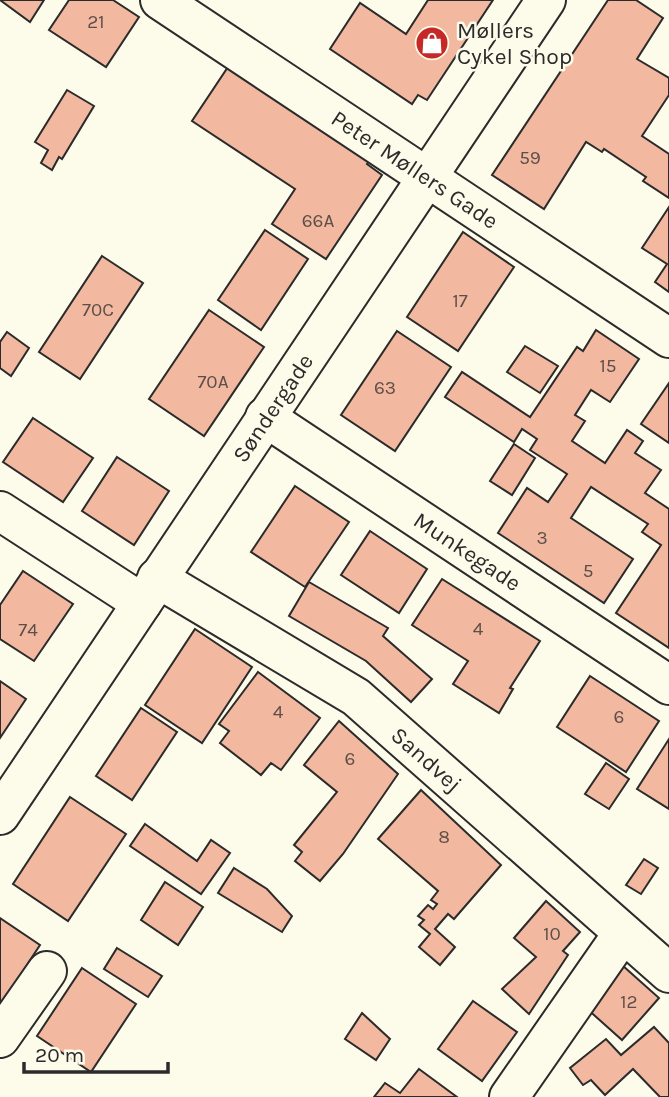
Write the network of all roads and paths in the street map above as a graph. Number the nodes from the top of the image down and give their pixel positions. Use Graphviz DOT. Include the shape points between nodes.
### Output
graph roads {
  1 [pos="160,0"];
  2 [pos="546,0"];
  3 [pos="426,176"];
  4 [pos="669,338"];
  5 [pos="265,417"];
  6 [pos="0,511"];
  7 [pos="150,591"];
  8 [pos="669,685"];
  9 [pos="0,815"];
  10 [pos="623,933"];
  11 [pos="47,971"];
  12 [pos="669,973"];
  13 [pos="0,1038"];
  14 [pos="509,1097"];
  1 -- 3 [label="street, Peter Møllers Gade"];
  2 -- 3 [label="street, Søndergade"];
  3 -- 4 [label="street, Peter Møllers Gade"];
  3 -- 5 [label="street, Søndergade"];
  5 -- 7 [label="street, Søndergade"];
  5 -- 8 [label="street, Munkegade"];
  6 -- 7 [label="street, Sandvej"];
  7 -- 9 [label="street, Søndergade"];
  7 -- 10 [label="street, Sandvej" via="356,697"];
  10 -- 12 [label="street, Sandvej"];
  10 -- 14 [label="street"];
  11 -- 13 [label="street"];
}
